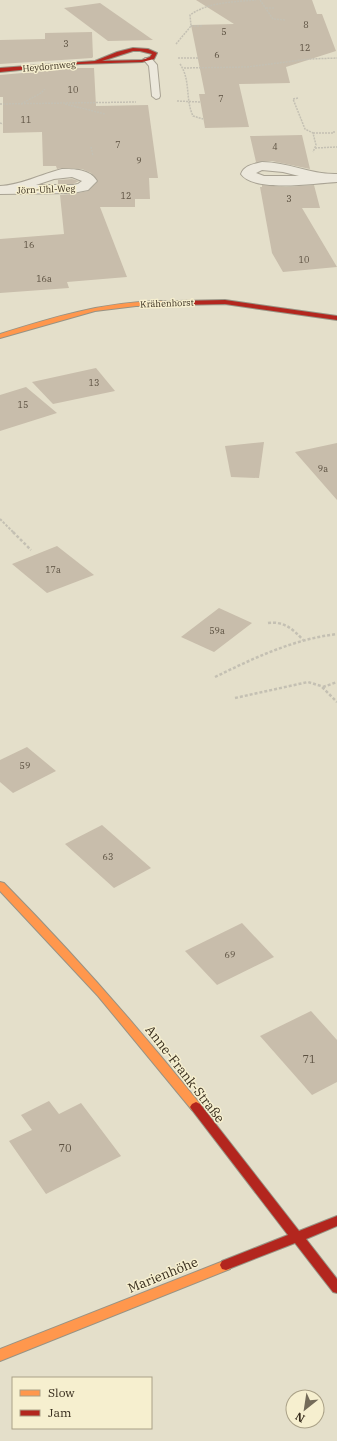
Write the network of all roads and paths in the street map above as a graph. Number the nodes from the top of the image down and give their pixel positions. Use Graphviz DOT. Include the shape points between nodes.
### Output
graph roads {
  1 [pos="256,0"];
  2 [pos="260,0"];
  3 [pos="266,8"];
  4 [pos="275,8"];
  5 [pos="285,20"];
  6 [pos="191,26"];
  7 [pos="203,26"];
  8 [pos="176,45"];
  9 [pos="309,54"];
  10 [pos="178,58"];
  11 [pos="198,58"];
  12 [pos="337,58"];
  13 [pos="310,59"];
  14 [pos="148,60"];
  15 [pos="180,64"];
  16 [pos="184,68"];
  17 [pos="0,70"];
  18 [pos="156,96"];
  19 [pos="298,98"];
  20 [pos="174,101"];
  21 [pos="189,101"];
  22 [pos="142,102"];
  23 [pos="200,102"];
  24 [pos="64,103"];
  25 [pos="295,103"];
  26 [pos="300,103"];
  27 [pos="0,105"];
  28 [pos="105,114"];
  29 [pos="203,119"];
  30 [pos="0,124"];
  31 [pos="3,124"];
  32 [pos="334,130"];
  33 [pos="313,133"];
  34 [pos="315,148"];
  35 [pos="337,148"];
  36 [pos="320,178"];
  37 [pos="337,178"];
  38 [pos="337,318"];
  39 [pos="0,336"];
  40 [pos="0,519"];
  41 [pos="31,550"];
  42 [pos="268,623"];
  43 [pos="337,634"];
  44 [pos="303,640"];
  45 [pos="215,677"];
  46 [pos="337,682"];
  47 [pos="323,687"];
  48 [pos="235,698"];
  49 [pos="337,702"];
  50 [pos="0,885"];
  51 [pos="337,1220"];
  52 [pos="296,1236"];
  53 [pos="337,1288"];
  54 [pos="0,1356"];
  1 -- 6 [label="path" via="198,10 190,15"];
  2 -- 3 [label="path"];
  3 -- 4 [label="path"];
  3 -- 5 [label="path" via="272,19"];
  6 -- 7 [label="path"];
  6 -- 8 [label="path"];
  9 -- 13 [label="path"];
  10 -- 11 [label="path"];
  12 -- 13 [label="path"];
  13 -- 16 [label="path" via="247,67"];
  14 -- 17 [label="street, Heydornweg"];
  14 -- 18 [label="lane" via="153,65"];
  15 -- 16 [label="path"];
  16 -- 21 [label="path"];
  19 -- 25 [label="path" via="293,99"];
  20 -- 21 [label="path"];
  21 -- 23 [label="path"];
  21 -- 29 [label="path" via="189,110 193,116"];
  22 -- 24 [label="path"];
  24 -- 27 [label="path"];
  24 -- 28 [label="path"];
  25 -- 26 [label="path"];
  25 -- 33 [label="path" via="304,129"];
  30 -- 31 [label="path"];
  32 -- 33 [label="path" via="334,133"];
  33 -- 34 [label="path"];
  34 -- 35 [label="path"];
  34 -- 36 [label="path" via="312,151"];
  36 -- 37 [label="street"];
  38 -- 39 [label="street, Krähenhorst" via="225,302 147,303 96,309"];
  40 -- 41 [label="path"];
  42 -- 44 [label="path" via="289,626"];
  43 -- 44 [label="path"];
  44 -- 45 [label="path"];
  46 -- 47 [label="path"];
  47 -- 48 [label="path" via="308,682"];
  47 -- 49 [label="path"];
  50 -- 52 [label="street, Anne-Frank-Straße" via="121,1013"];
  51 -- 52 [label="street, Marienhöhe"];
  52 -- 53 [label="street, Anne-Frank-Straße"];
  52 -- 54 [label="street, Marienhöhe"];
}
